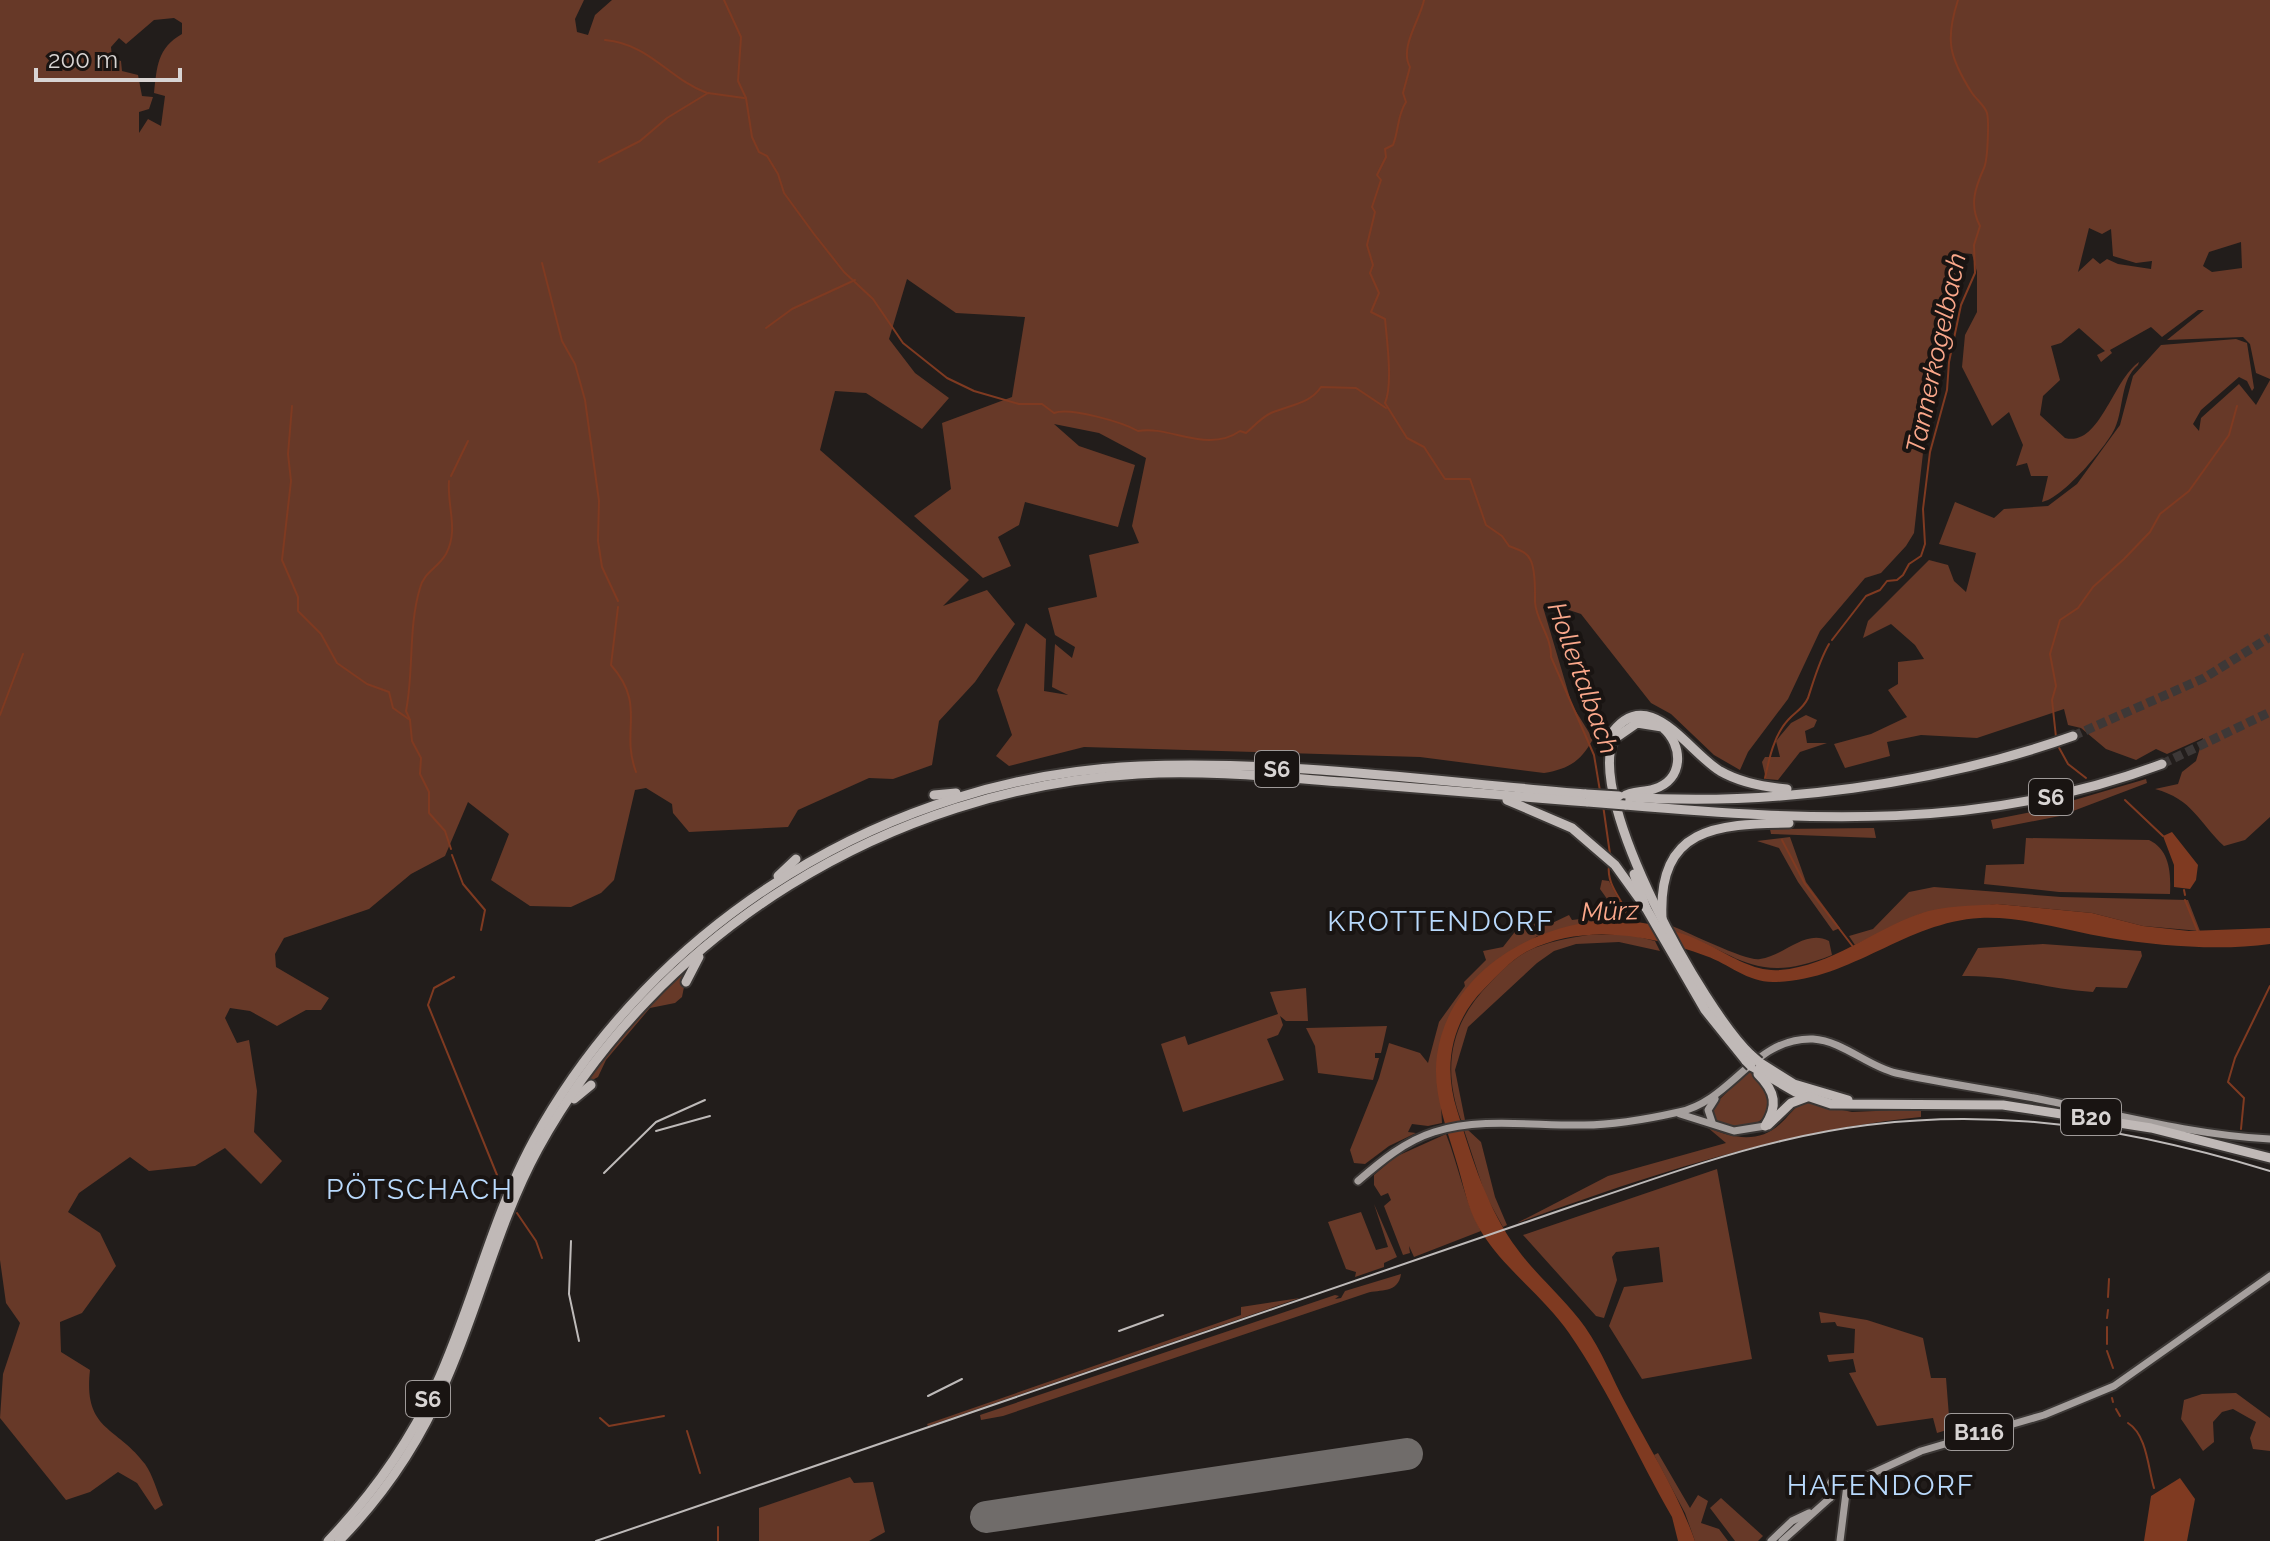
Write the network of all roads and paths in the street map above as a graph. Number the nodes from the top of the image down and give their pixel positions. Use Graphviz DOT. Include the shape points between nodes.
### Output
graph roads {
  1 [pos="2068,738"];
  2 [pos="2162,764"];
  3 [pos="979,792"];
  4 [pos="1803,792"];
  5 [pos="934,795"];
  6 [pos="1496,795"];
  7 [pos="1587,798"];
  8 [pos="1619,801"];
  9 [pos="1806,818"];
  10 [pos="796,859"];
  11 [pos="761,891"];
  12 [pos="1657,913"];
  13 [pos="728,927"];
  14 [pos="1683,969"];
  15 [pos="686,982"];
  16 [pos="1752,1063"];
  17 [pos="591,1085"];
  18 [pos="1794,1088"];
  19 [pos="1717,1097"];
  20 [pos="1807,1097"];
  21 [pos="1791,1103"];
  22 [pos="1887,1104"];
  23 [pos="1698,1107"];
  24 [pos="1666,1115"];
  25 [pos="1704,1119"];
  26 [pos="1765,1126"];
  27 [pos="549,1129"];
  28 [pos="2270,1139"];
  29 [pos="2270,1158"];
  30 [pos="1358,1181"];
  31 [pos="499,1223"];
  32 [pos="494,1237"];
  33 [pos="2270,1276"];
  34 [pos="1847,1485"];
  35 [pos="1830,1498"];
  36 [pos="1842,1500"];
  37 [pos="1812,1513"];
  38 [pos="1772,1538"];
  39 [pos="328,1541"];
  40 [pos="339,1541"];
  41 [pos="1782,1541"];
  42 [pos="1840,1541"];
  1 -- 4 [label="highway, S6" via="1942,770"];
  2 -- 9 [label="highway, S6" via="2068,794 1980,811"];
  3 -- 5 [label="highway"];
  3 -- 7 [label="highway, S6" via="1068,772 1189,765"];
  3 -- 11 [label="highway, S6" via="864,833"];
  4 -- 8 [label="highway, S6"];
  4 -- 8 [label="highway" via="1727,775 1665,722 1642,716 1619,724 1605,745 1603,763"];
  6 -- 7 [label="highway, S6"];
  6 -- 12 [label="highway" via="1562,822 1602,851"];
  6 -- 13 [label="highway, S6" via="1192,773 1071,780 938,812 860,844"];
  7 -- 8 [label="highway, S6, bridge"];
  8 -- 8 [label="highway" via="1609,763 1614,739 1637,723 1662,727 1677,747 1673,775 1656,789 1629,792"];
  8 -- 9 [label="highway, S6"];
  8 -- 12 [label="highway, B20"];
  9 -- 12 [label="highway" via="1798,823 1728,825 1691,839 1667,869"];
  10 -- 11 [label="highway"];
  11 -- 31 [label="highway, S6" via="673,962 601,1040 538,1134"];
  12 -- 14 [label="highway, B20"];
  12 -- 14 [label="highway, B20"];
  13 -- 15 [label="highway" via="697,958"];
  13 -- 27 [label="highway, S6" via="633,1015"];
  14 -- 16 [label="highway, B20"];
  16 -- 18 [label="highway, B20"];
  16 -- 26 [label="highway" via="1774,1097 1774,1112"];
  17 -- 27 [label="highway"];
  18 -- 20 [label="highway, B20"];
  18 -- 21 [label="highway"];
  18 -- 22 [label="highway, B20"];
  19 -- 23 [label="main road"];
  19 -- 25 [label="main road"];
  19 -- 28 [label="main road" via="1771,1048 1816,1039 1885,1071 2197,1132"];
  20 -- 21 [label="highway"];
  20 -- 22 [label="highway, B20" via="1857,1106"];
  21 -- 26 [label="highway"];
  22 -- 29 [label="highway, B20" via="2003,1105 2108,1120"];
  23 -- 24 [label="main road"];
  23 -- 25 [label="main road"];
  24 -- 25 [label="main road"];
  24 -- 30 [label="main road" via="1614,1124 1472,1125 1433,1132 1395,1152"];
  25 -- 26 [label="main road" via="1741,1132"];
  27 -- 31 [label="highway, S6"];
  31 -- 32 [label="highway, S6"];
  32 -- 39 [label="highway, S6" via="415,1425 371,1492"];
  32 -- 40 [label="highway, S6" via="461,1345 422,1429 378,1497"];
  33 -- 34 [label="main road, B116" via="2114,1386 2044,1415 1921,1451"];
  34 -- 35 [label="main road, B116" via="1831,1482"];
  34 -- 36 [label="main road"];
  35 -- 36 [label="main road"];
  35 -- 37 [label="main road, B116"];
  36 -- 42 [label="main road"];
  37 -- 38 [label="main road" via="1796,1518"];
  37 -- 41 [label="main road, B116"];
}
